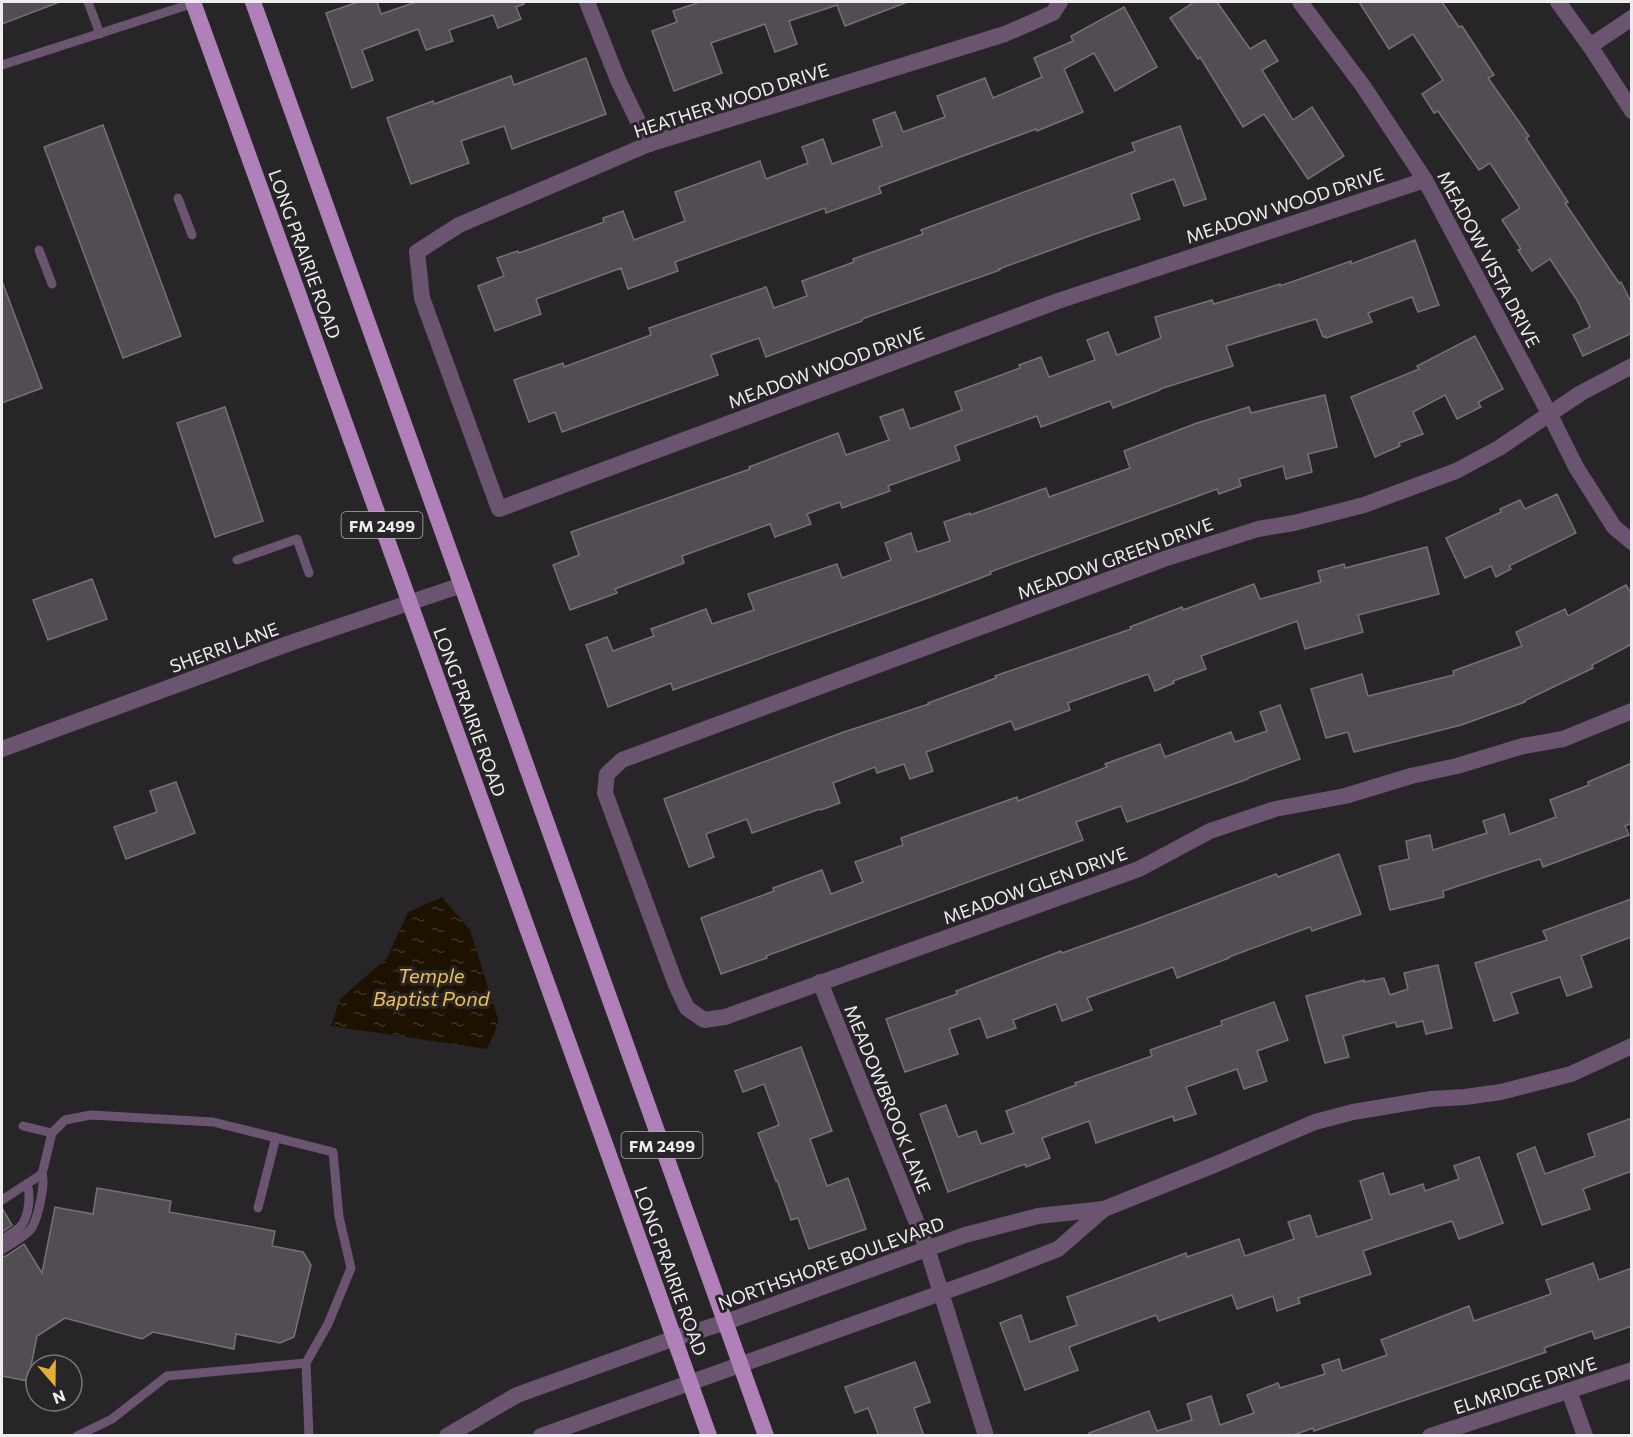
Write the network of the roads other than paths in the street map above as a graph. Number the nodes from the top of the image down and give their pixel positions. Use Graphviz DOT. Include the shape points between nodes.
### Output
graph roads {
  1 [pos="88,2"];
  2 [pos="195,2"];
  3 [pos="253,2"];
  4 [pos="587,2"];
  5 [pos="1060,2"];
  6 [pos="1300,2"];
  7 [pos="1558,2"];
  8 [pos="1632,18"];
  9 [pos="100,34"];
  10 [pos="1590,46"];
  11 [pos="2,66"];
  12 [pos="1632,111"];
  13 [pos="649,144"];
  14 [pos="1425,180"];
  15 [pos="178,198"];
  16 [pos="192,235"];
  17 [pos="39,250"];
  18 [pos="417,252"];
  19 [pos="52,284"];
  20 [pos="1632,366"];
  21 [pos="1550,415"];
  22 [pos="1632,542"];
  23 [pos="237,560"];
  24 [pos="309,573"];
  25 [pos="462,585"];
  26 [pos="410,603"];
  27 [pos="1632,711"];
  28 [pos="2,748"];
  29 [pos="607,778"];
  30 [pos="820,982"];
  31 [pos="1632,1046"];
  32 [pos="23,1126"];
  33 [pos="52,1133"];
  34 [pos="276,1137"];
  35 [pos="42,1174"];
  36 [pos="27,1184"];
  37 [pos="2,1200"];
  38 [pos="258,1208"];
  39 [pos="1104,1209"];
  40 [pos="2,1240"];
  41 [pos="927,1248"];
  42 [pos="2,1250"];
  43 [pos="942,1292"];
  44 [pos="726,1322"];
  45 [pos="675,1338"];
  46 [pos="306,1363"];
  47 [pos="741,1364"];
  48 [pos="1632,1370"];
  49 [pos="690,1382"];
  50 [pos="1569,1391"];
  51 [pos="77,1436"];
  52 [pos="309,1436"];
  53 [pos="447,1436"];
  54 [pos="541,1436"];
  55 [pos="709,1436"];
  56 [pos="766,1436"];
  57 [pos="986,1436"];
  58 [pos="1430,1436"];
  59 [pos="1585,1436"];
  1 -- 9 [label="lane"];
  2 -- 9 [label="lane"];
  2 -- 26 [label="main road, LONG PRAIRIE ROAD / FM 2499"];
  3 -- 25 [label="main road, LONG PRAIRIE ROAD / FM 2499"];
  4 -- 13 [label="street"];
  5 -- 13 [label="street, HEATHER WOOD DRIVE" via="1053,13 1005,34"];
  6 -- 14 [label="street, MEADOW VISTA DRIVE" via="1363,86"];
  7 -- 10 [label="street"];
  8 -- 10 [label="street"];
  9 -- 11 [label="lane"];
  10 -- 12 [label="street"];
  13 -- 18 [label="street, HEATHER WOOD DRIVE" via="459,225"];
  14 -- 18 [label="street, MEADOW WOOD DRIVE" via="1058,302 499,509 422,298"];
  14 -- 21 [label="street, MEADOW VISTA DRIVE"];
  15 -- 16 [label="lane"];
  17 -- 19 [label="lane"];
  20 -- 21 [label="street, MEADOW GREEN DRIVE"];
  21 -- 22 [label="street, MEADOW VISTA DRIVE" via="1575,467 1614,527"];
  21 -- 29 [label="street, MEADOW GREEN DRIVE" via="1456,471 1364,505 1258,529 1164,559 622,760"];
  23 -- 24 [label="lane" via="297,539"];
  25 -- 26 [label="street, SHERRI LANE"];
  25 -- 44 [label="main road, LONG PRAIRIE ROAD / FM 2499"];
  26 -- 28 [label="street, SHERRI LANE"];
  26 -- 45 [label="main road, LONG PRAIRIE ROAD / FM 2499"];
  27 -- 30 [label="street, MEADOW GLEN DRIVE" via="1563,739 1523,746 1345,796 1275,809 1210,831 1139,869"];
  29 -- 30 [label="street, MEADOW GLEN DRIVE" via="605,793 687,1008 704,1020 725,1017"];
  30 -- 41 [label="street, MEADOWBROOK LANE"];
  31 -- 39 [label="street, NORTHSHORE BOULEVARD" via="1571,1074 1501,1092 1431,1099 1315,1122"];
  32 -- 33 [label="lane"];
  33 -- 34 [label="lane" via="65,1120 91,1115 213,1122"];
  33 -- 35 [label="lane"];
  34 -- 38 [label="lane"];
  34 -- 46 [label="lane" via="333,1152 339,1217 351,1268 328,1324"];
  35 -- 36 [label="lane"];
  35 -- 42 [label="lane" via="32,1229"];
  36 -- 37 [label="lane"];
  36 -- 40 [label="lane" via="26,1218 21,1227"];
  39 -- 41 [label="street, NORTHSHORE BOULEVARD" via="1038,1216"];
  39 -- 43 [label="street, NORTHSHORE BOULEVARD" via="1058,1249"];
  41 -- 43 [label="street, MEADOWBROOK LANE"];
  41 -- 44 [label="street, NORTHSHORE BOULEVARD"];
  43 -- 47 [label="street, NORTHSHORE BOULEVARD"];
  43 -- 57 [label="street, MEADOWBROOK LANE"];
  44 -- 45 [label="street, NORTHSHORE BOULEVARD"];
  44 -- 47 [label="main road, LONG PRAIRIE ROAD / FM 2499"];
  45 -- 49 [label="main road, LONG PRAIRIE ROAD / FM 2499"];
  45 -- 53 [label="street, NORTHSHORE BOULEVARD" via="517,1395"];
  46 -- 51 [label="lane" via="167,1376 112,1419"];
  46 -- 52 [label="lane"];
  47 -- 49 [label="street, NORTHSHORE BOULEVARD"];
  47 -- 56 [label="main road, LONG PRAIRIE ROAD / FM 2499"];
  48 -- 50 [label="street, ELMRIDGE DRIVE"];
  49 -- 54 [label="street, NORTHSHORE BOULEVARD"];
  49 -- 55 [label="main road, LONG PRAIRIE ROAD / FM 2499"];
  50 -- 58 [label="street, ELMRIDGE DRIVE"];
  50 -- 59 [label="street"];
}
